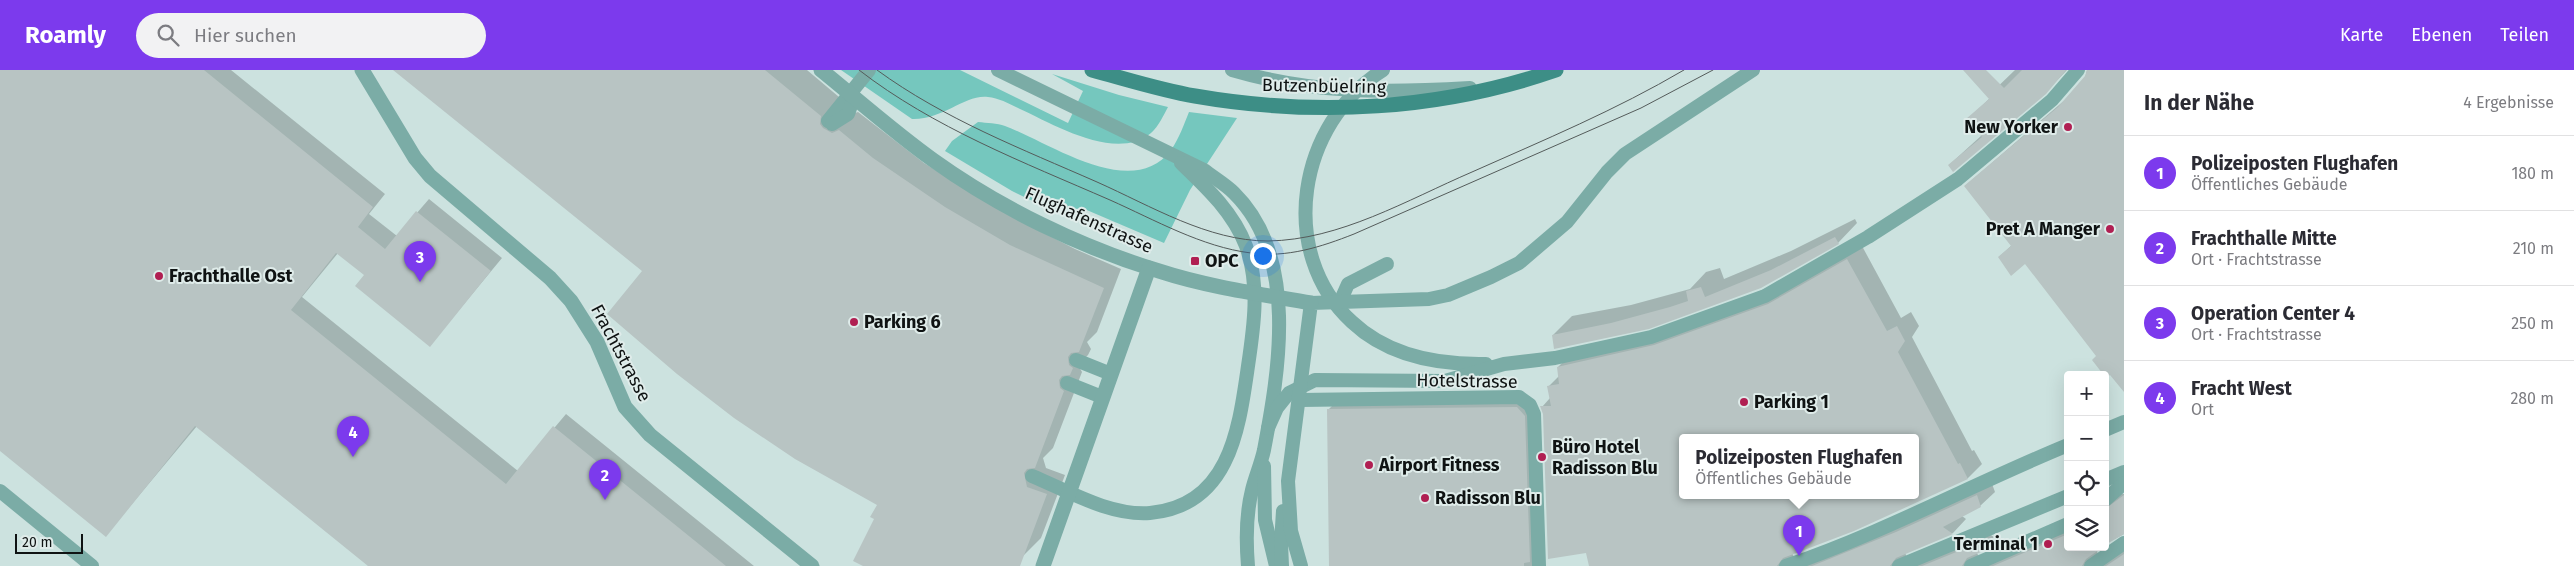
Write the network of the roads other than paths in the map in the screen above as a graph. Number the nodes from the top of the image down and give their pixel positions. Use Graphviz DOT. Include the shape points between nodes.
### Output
graph roads {
  1 [pos="362,70"];
  2 [pos="821,70"];
  3 [pos="869,70"];
  4 [pos="998,70"];
  5 [pos="1092,70"];
  6 [pos="1232,70"];
  7 [pos="1383,70"];
  8 [pos="1556,70"];
  9 [pos="1753,70"];
  10 [pos="2078,70"];
  11 [pos="1510,83"];
  12 [pos="854,97"];
  13 [pos="1162,149"];
  14 [pos="1386,264"];
  15 [pos="1149,268"];
  16 [pos="1340,302"];
  17 [pos="1311,303"];
  18 [pos="1076,360"];
  19 [pos="1504,364"];
  20 [pos="1110,374"];
  21 [pos="1067,384"];
  22 [pos="1102,397"];
  23 [pos="1300,400"];
  24 [pos="2124,422"];
  25 [pos="1268,428"];
  26 [pos="2109,428"];
  27 [pos="2064,447"];
  28 [pos="1264,453"];
  29 [pos="2124,472"];
  30 [pos="2109,478"];
  31 [pos="1288,481"];
  32 [pos="2124,484"];
  33 [pos="0,491"];
  34 [pos="1068,494"];
  35 [pos="2109,497"];
  36 [pos="2064,498"];
  37 [pos="2064,526"];
  38 [pos="2124,543"];
  39 [pos="92,566"];
  40 [pos="812,566"];
  41 [pos="1043,566"];
  42 [pos="1248,566"];
  43 [pos="1276,566"];
  44 [pos="1282,566"];
  45 [pos="1301,566"];
  46 [pos="1539,566"];
  47 [pos="1786,566"];
  48 [pos="1899,566"];
  49 [pos="1971,566"];
  50 [pos="2091,566"];
  1 -- 40 [label="street, Frachtstrasse" via="415,158 430,176 543,272 571,301 597,342 625,407 636,420 650,435"];
  2 -- 12 [label="street, Flughafenstrasse"];
  3 -- 12 [label="lane" via="830,123 848,114"];
  4 -- 13 [label="lane"];
  5 -- 11 [label="main road, Butzenbüelring" via="1195,96 1269,106 1388,107"];
  6 -- 11 [label="lane" via="1292,85 1335,91 1386,92"];
  7 -- 19 [label="lane" via="1358,90 1336,116 1312,166 1304,213 1308,245 1316,270 1341,311 1363,331 1387,346 1431,361"];
  8 -- 11 [label="main road, Butzenbüelring"];
  9 -- 16 [label="lane, Flughafenstrasse" via="1625,154 1606,172 1568,222 1519,262 1448,295 1429,299"];
  10 -- 19 [label="lane" via="2052,100 1958,179 1868,237 1765,296 1650,337 1555,358"];
  12 -- 15 [label="street, Flughafenstrasse" via="933,160 992,197 1075,239"];
  13 -- 25 [label="lane" via="1204,170 1234,193 1250,213 1267,246 1276,275 1280,318"];
  13 -- 34 [label="lane" via="1200,181 1226,210 1236,225 1251,263 1254,324 1234,446 1220,470 1197,494 1177,506 1139,513 1110,507 1031,477"];
  14 -- 16 [label="lane" via="1348,284"];
  15 -- 17 [label="street, Flughafenstrasse" via="1231,289"];
  15 -- 20 [label="street"];
  16 -- 17 [label="lane, Flughafenstrasse"];
  17 -- 23 [label="lane"];
  18 -- 20 [label="lane"];
  19 -- 25 [label="lane" via="1446,380 1316,380 1289,393 1277,408"];
  20 -- 22 [label="street"];
  21 -- 22 [label="lane"];
  22 -- 34 [label="street"];
  23 -- 31 [label="lane"];
  23 -- 46 [label="lane, Hotelstrasse" via="1519,397 1524,400 1534,414"];
  24 -- 26 [label="lane"];
  25 -- 28 [label="lane"];
  27 -- 47 [label="lane" via="1873,532"];
  28 -- 42 [label="lane" via="1249,509"];
  28 -- 43 [label="lane" via="1265,520"];
  29 -- 30 [label="lane"];
  31 -- 44 [label="lane" via="1281,526"];
  31 -- 45 [label="lane" via="1290,524"];
  32 -- 35 [label="lane"];
  33 -- 39 [label="lane"];
  34 -- 41 [label="street"];
  36 -- 48 [label="lane"];
  37 -- 49 [label="lane"];
  38 -- 50 [label="lane"];
}
